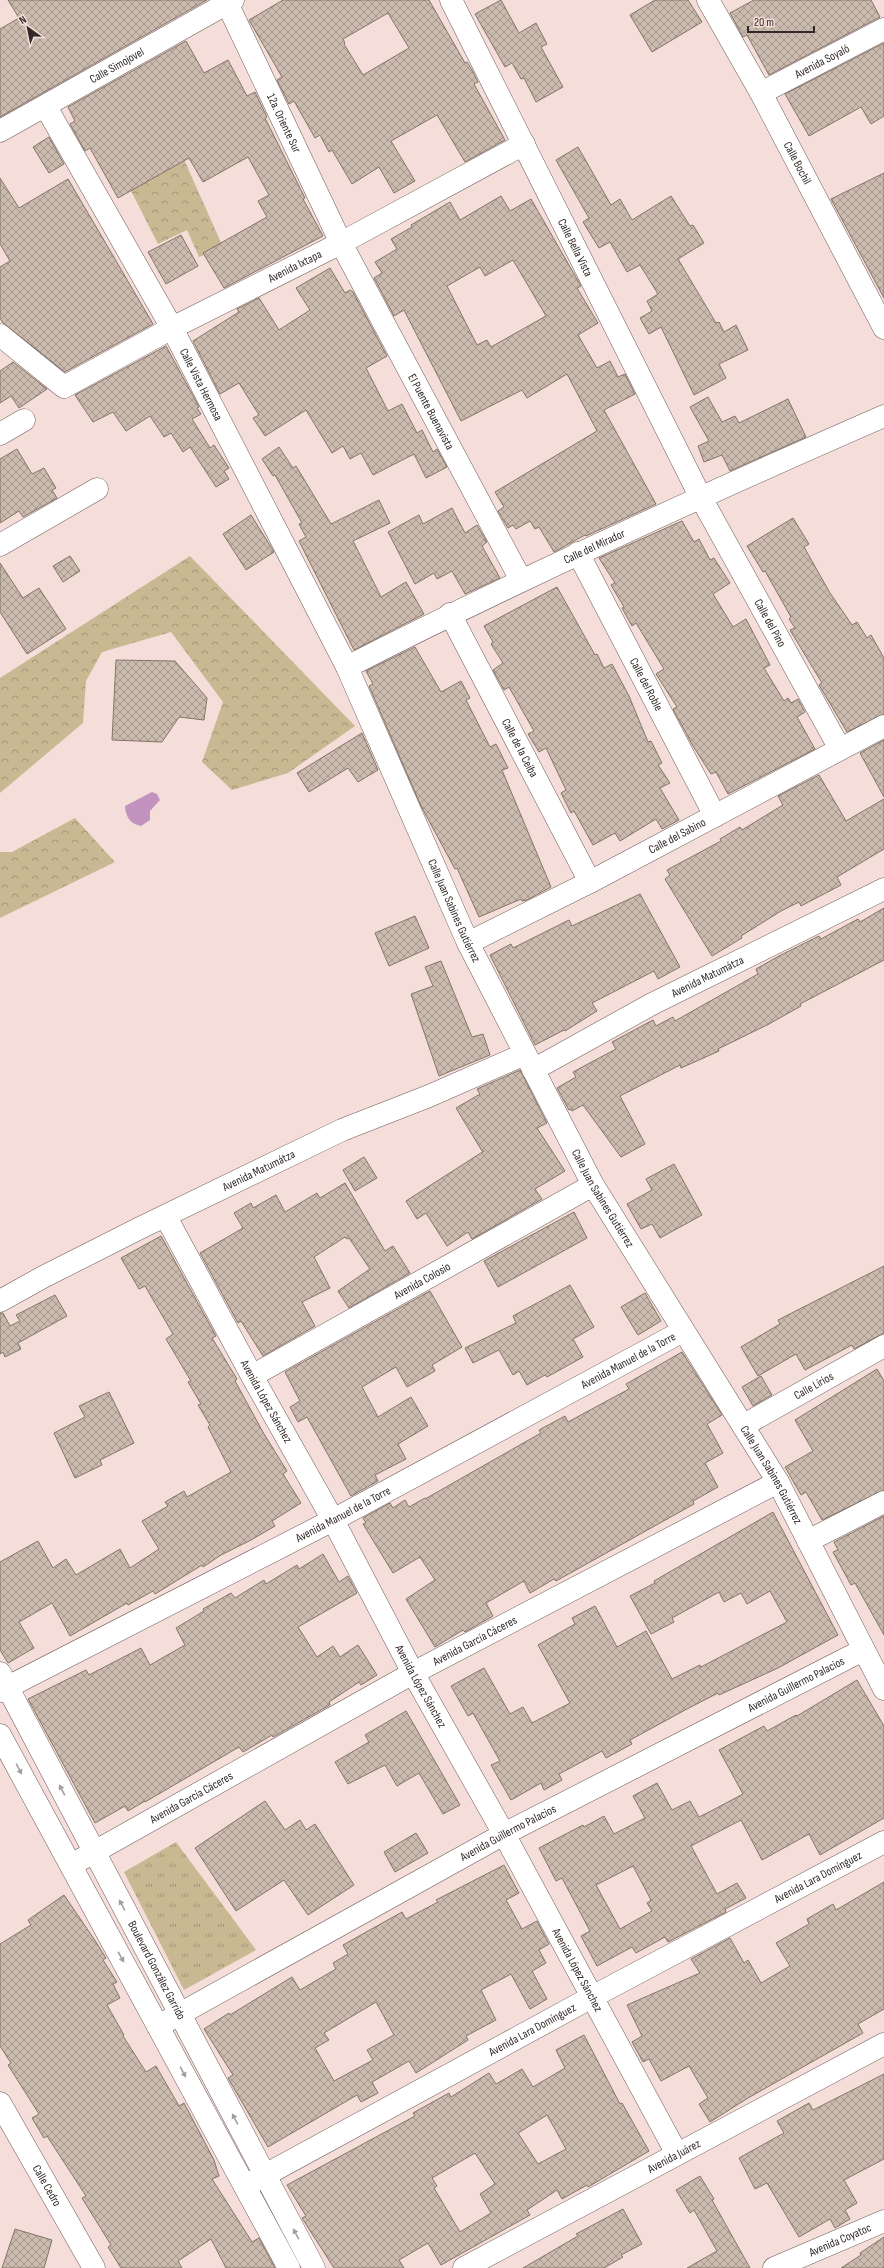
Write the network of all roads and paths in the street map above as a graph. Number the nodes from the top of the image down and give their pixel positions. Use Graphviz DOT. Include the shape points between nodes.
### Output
graph roads {
  1 [pos="451,0"];
  2 [pos="708,0"];
  3 [pos="230,1"];
  4 [pos="884,29"];
  5 [pos="761,92"];
  6 [pos="46,107"];
  7 [pos="0,131"];
  8 [pos="524,144"];
  9 [pos="341,243"];
  10 [pos="172,328"];
  11 [pos="884,328"];
  12 [pos="0,335"];
  13 [pos="884,416"];
  14 [pos="24,420"];
  15 [pos="0,434"];
  16 [pos="97,489"];
  17 [pos="700,496"];
  18 [pos="0,545"];
  19 [pos="578,553"];
  20 [pos="521,580"];
  21 [pos="450,614"];
  22 [pos="347,667"];
  23 [pos="884,726"];
  24 [pos="840,749"];
  25 [pos="715,816"];
  26 [pos="590,882"];
  27 [pos="884,889"];
  28 [pos="468,943"];
  29 [pos="529,1062"];
  30 [pos="593,1185"];
  31 [pos="166,1217"];
  32 [pos="0,1301"];
  33 [pos="683,1331"];
  34 [pos="884,1346"];
  35 [pos="252,1376"];
  36 [pos="744,1425"];
  37 [pos="778,1482"];
  38 [pos="884,1502"];
  39 [pos="334,1520"];
  40 [pos="808,1541"];
  41 [pos="877,1667"];
  42 [pos="413,1672"];
  43 [pos="3,1684"];
  44 [pos="0,1735"];
  45 [pos="504,1834"];
  46 [pos="884,1842"];
  47 [pos="95,1852"];
  48 [pos="71,1865"];
  49 [pos="592,1997"];
  50 [pos="180,2014"];
  51 [pos="158,2026"];
  52 [pos="884,2044"];
  53 [pos="2,2118"];
  54 [pos="677,2154"];
  55 [pos="264,2175"];
  56 [pos="245,2186"];
  57 [pos="884,2220"];
  58 [pos="780,2267"];
  59 [pos="94,2268"];
  60 [pos="289,2268"];
  61 [pos="314,2268"];
  62 [pos="464,2268"];
  1 -- 8 [label="street, Calle Bella Vista"];
  2 -- 5 [label="street, Calle Bochil"];
  3 -- 6 [label="street, Calle Simojovel"];
  3 -- 9 [label="street, 12a. Oriente Sur"];
  4 -- 5 [label="street, Avenida Soyaló"];
  5 -- 11 [label="street, Calle Bochil"];
  6 -- 7 [label="street, Calle Simojovel"];
  6 -- 10 [label="street, Calle Vista Hermosa"];
  8 -- 9 [label="street, Avenida Ixtapa"];
  8 -- 17 [label="street, Calle Bella Vista"];
  9 -- 10 [label="street, Avenida Ixtapa"];
  9 -- 20 [label="street, El Puente Buenavista"];
  10 -- 12 [label="street, Avenida Ixtapa" via="64,387"];
  10 -- 22 [label="street, Calle Vista Hermosa"];
  13 -- 17 [label="street, Calle del Mirador"];
  14 -- 15 [label="street"];
  16 -- 18 [label="street"];
  17 -- 19 [label="street, Calle del Mirador"];
  17 -- 24 [label="street, Calle del Pino"];
  19 -- 20 [label="street, Calle del Mirador"];
  19 -- 25 [label="street, Calle del Roble"];
  20 -- 21 [label="street, Calle del Mirador"];
  21 -- 22 [label="street, Calle del Mirador"];
  21 -- 26 [label="street, Calle de la Ceiba"];
  22 -- 28 [label="street, Calle Juan Sabines Gutiérrez"];
  23 -- 24 [label="street, Calle del Sabino"];
  24 -- 25 [label="street, Calle del Sabino"];
  25 -- 26 [label="street, Calle del Sabino"];
  26 -- 28 [label="street, Calle del Sabino"];
  27 -- 29 [label="street, Avenida Matumátza"];
  28 -- 29 [label="street, Calle Juan Sabines Gutiérrez"];
  29 -- 30 [label="street, Calle Juan Sabines Gutiérrez"];
  29 -- 31 [label="street, Avenida Matumátza" via="429,1096 342,1130"];
  30 -- 33 [label="street, Calle Juan Sabines Gutiérrez"];
  30 -- 35 [label="street, Avenida Colosio"];
  31 -- 32 [label="street, Avenida Matumátza" via="58,1269"];
  31 -- 35 [label="street, Avenida López Sánchez"];
  33 -- 36 [label="street, Calle Juan Sabines Gutiérrez"];
  33 -- 39 [label="street, Avenida Manuel de la Torre"];
  34 -- 36 [label="street, Calle Lírios"];
  35 -- 39 [label="street, Avenida López Sánchez"];
  36 -- 37 [label="street, Calle Juan Sabines Gutiérrez"];
  37 -- 40 [label="street, Calle Juan Sabines Gutiérrez"];
  37 -- 42 [label="street, Avenida García Cáceres"];
  38 -- 40 [label="street"];
  39 -- 42 [label="street, Avenida López Sánchez"];
  39 -- 43 [label="street, Avenida Manuel de la Torre"];
  40 -- 41 [label="street, Calle Juan Sabines Gutiérrez"];
  41 -- 45 [label="street, Avenida Guillermo Palacios"];
  42 -- 45 [label="street, Avenida López Sánchez"];
  42 -- 47 [label="street, Avenida García Cáceres"];
  47 -- 43 [label="street, Boulevard González Garrido, one-way"];
  44 -- 48 [label="street, Boulevard González Garrido, one-way"];
  45 -- 49 [label="street, Avenida López Sánchez"];
  45 -- 50 [label="street, Avenida Guillermo Palacios"];
  46 -- 49 [label="street, Avenida Lara Domínguez"];
  47 -- 48 [label="street, Avenida García Cáceres"];
  50 -- 47 [label="street, Boulevard González Garrido, one-way"];
  48 -- 51 [label="street, Boulevard González Garrido, one-way"];
  49 -- 54 [label="street, Avenida López Sánchez"];
  49 -- 55 [label="street, Avenida Lara Domínguez"];
  50 -- 51 [label="street, Avenida Guillermo Palacios"];
  55 -- 50 [label="street, Boulevard González Garrido, one-way"];
  51 -- 56 [label="street, Boulevard González Garrido, one-way"];
  52 -- 54 [label="street, Avenida Juárez"];
  53 -- 59 [label="street, Calle Cedro"];
  54 -- 62 [label="street, Avenida Juárez"];
  55 -- 56 [label="street, Avenida Lara Domínguez"];
  61 -- 55 [label="street, Boulevard González Garrido, one-way"];
  56 -- 60 [label="street, Boulevard González Garrido"];
  57 -- 58 [label="street, Avenida Coyatoc"];
}
